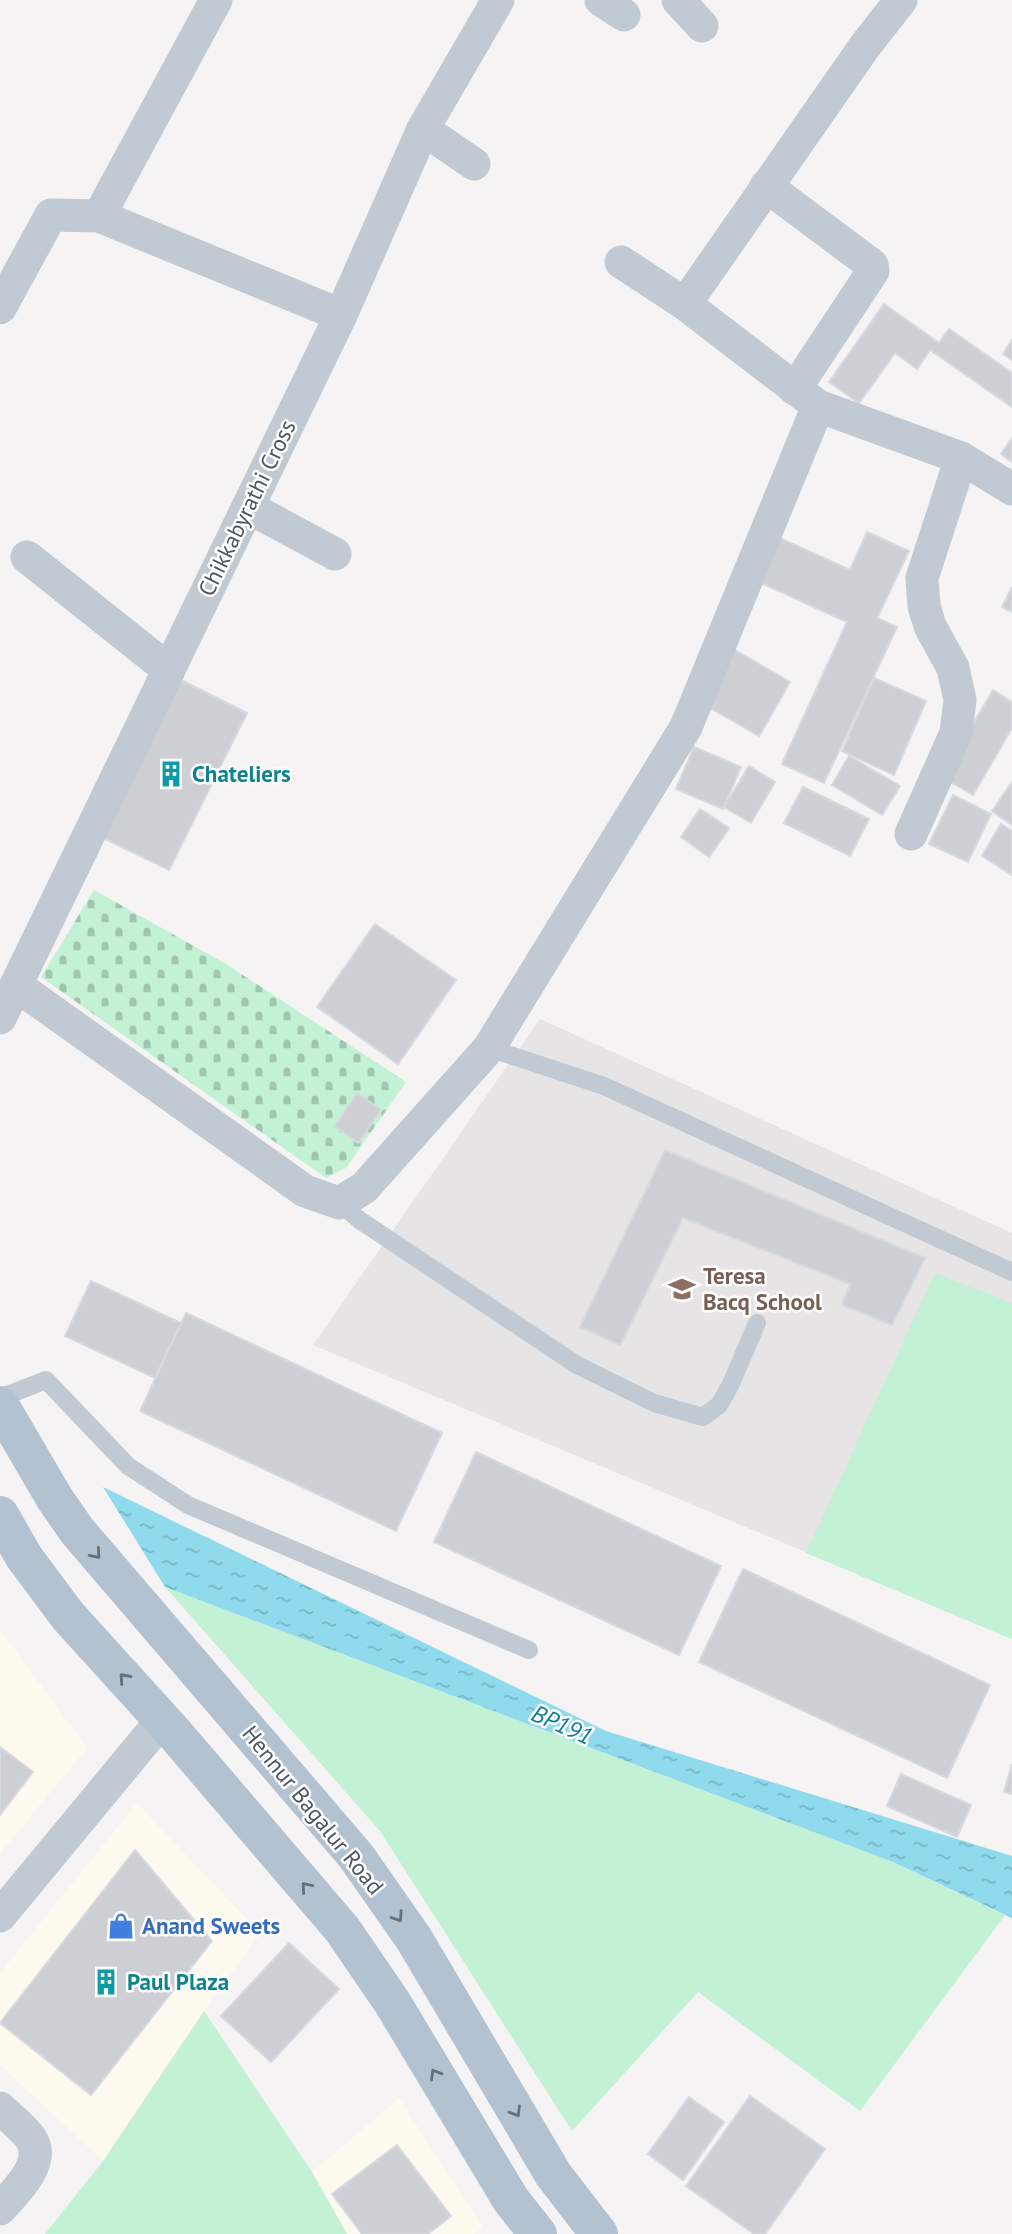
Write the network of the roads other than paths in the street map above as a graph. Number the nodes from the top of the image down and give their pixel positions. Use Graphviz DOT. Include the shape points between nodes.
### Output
graph roads {
  1 [pos="216,0"];
  2 [pos="498,0"];
  3 [pos="678,0"];
  4 [pos="901,0"];
  5 [pos="702,26"];
  6 [pos="424,130"];
  7 [pos="474,164"];
  8 [pos="766,186"];
  9 [pos="99,216"];
  10 [pos="621,262"];
  11 [pos="685,304"];
  12 [pos="0,308"];
  13 [pos="341,315"];
  14 [pos="807,398"];
  15 [pos="961,458"];
  16 [pos="1012,489"];
  17 [pos="248,507"];
  18 [pos="335,554"];
  19 [pos="27,557"];
  20 [pos="169,670"];
  21 [pos="911,834"];
  22 [pos="17,986"];
  23 [pos="0,1018"];
  24 [pos="489,1048"];
  25 [pos="339,1203"];
  26 [pos="1012,1272"];
  27 [pos="757,1323"];
  28 [pos="0,1398"];
  29 [pos="0,1405"];
  30 [pos="0,1515"];
  31 [pos="529,1650"];
  32 [pos="162,1720"];
  33 [pos="0,1916"];
  34 [pos="0,2108"];
  35 [pos="0,2209"];
  36 [pos="538,2234"];
  37 [pos="599,2234"];
  1 -- 9 [label="street"];
  2 -- 6 [label="street, Chikkabyrathi Cross"];
  3 -- 5 [label="street"];
  4 -- 8 [label="street"];
  6 -- 7 [label="street"];
  6 -- 13 [label="street, Chikkabyrathi Cross"];
  8 -- 11 [label="street"];
  8 -- 14 [label="street" via="872,265 873,271"];
  9 -- 12 [label="street" via="51,215"];
  9 -- 13 [label="street"];
  10 -- 11 [label="street"];
  11 -- 14 [label="street"];
  13 -- 17 [label="street, Chikkabyrathi Cross"];
  14 -- 15 [label="street"];
  14 -- 24 [label="street" via="686,727"];
  15 -- 16 [label="street"];
  15 -- 21 [label="street" via="922,578 930,626 953,668 960,700 956,733"];
  17 -- 18 [label="street"];
  17 -- 20 [label="street, Chikkabyrathi Cross"];
  19 -- 20 [label="street"];
  20 -- 22 [label="street, Chikkabyrathi Cross"];
  22 -- 23 [label="street, Chikkabyrathi Cross"];
  22 -- 25 [label="street" via="305,1191"];
  24 -- 25 [label="street" via="364,1188"];
  24 -- 26 [label="lane" via="604,1086"];
  25 -- 27 [label="lane" via="577,1365 681,1413 703,1417 719,1405"];
  28 -- 31 [label="lane" via="46,1380 128,1466 188,1504"];
  29 -- 37 [label="main road, Hennur Bagalur Road, one-way" via="78,1532 356,1856 414,1939 553,2174"];
  32 -- 30 [label="main road, one-way" via="68,1616 24,1557"];
  32 -- 33 [label="street"];
  36 -- 32 [label="main road, one-way" via="511,2200 392,2002 342,1929"];
  34 -- 35 [label="street" via="33,2141 35,2160"];
}
